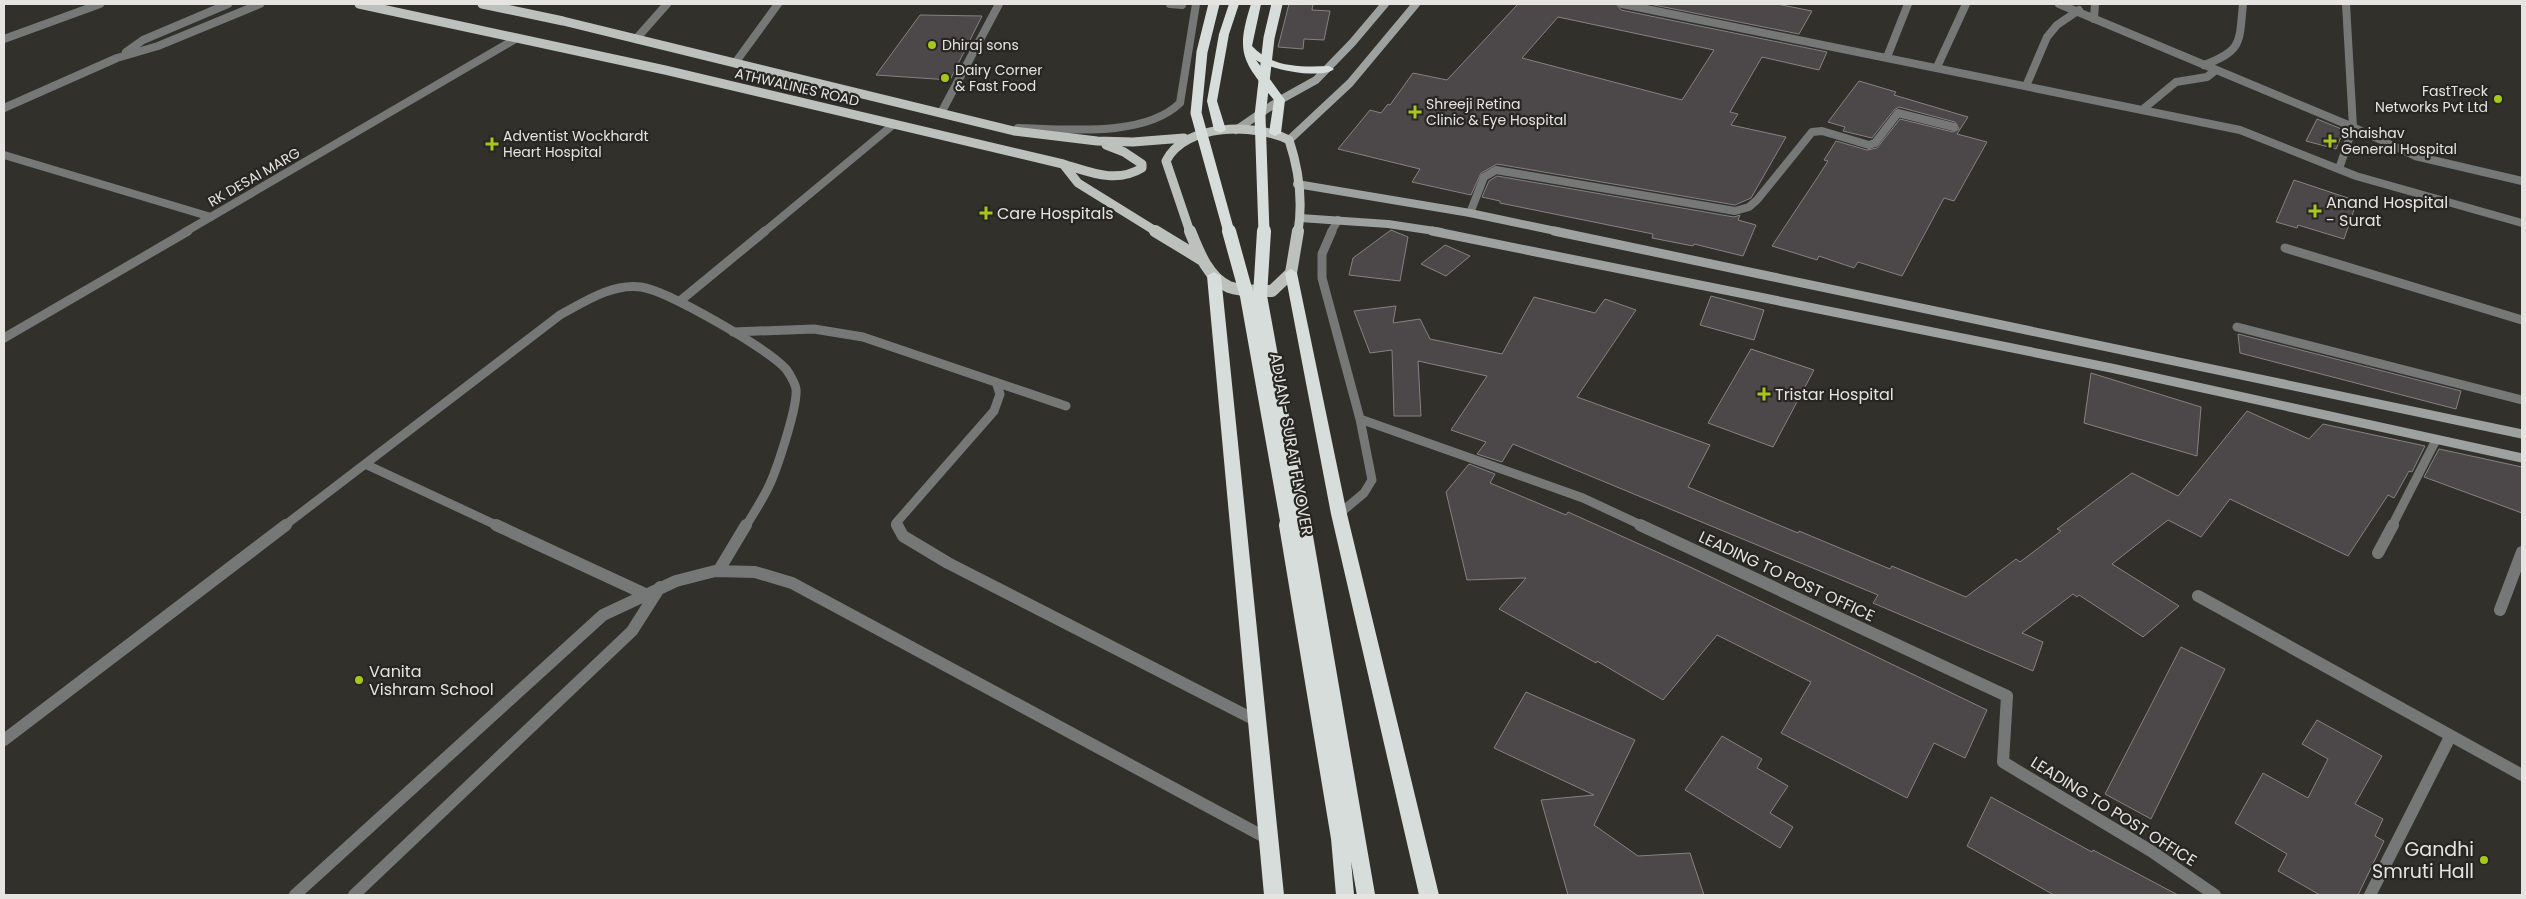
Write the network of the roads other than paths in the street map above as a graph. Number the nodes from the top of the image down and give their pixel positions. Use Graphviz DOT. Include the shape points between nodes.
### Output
graph roads {
  1 [pos="100,4"];
  2 [pos="228,4"];
  3 [pos="260,4"];
  4 [pos="359,4"];
  5 [pos="482,4"];
  6 [pos="667,4"];
  7 [pos="778,4"];
  8 [pos="999,4"];
  9 [pos="1170,4"];
  10 [pos="1182,4"];
  11 [pos="1196,4"];
  12 [pos="1214,4"];
  13 [pos="1234,4"];
  14 [pos="1256,4"];
  15 [pos="1277,4"];
  16 [pos="1385,4"];
  17 [pos="1416,4"];
  18 [pos="1622,4"];
  19 [pos="1908,4"];
  20 [pos="1966,4"];
  21 [pos="2059,4"];
  22 [pos="2095,4"];
  23 [pos="2243,4"];
  24 [pos="2346,4"];
  25 [pos="2079,10"];
  26 [pos="2094,19"];
  27 [pos="516,38"];
  28 [pos="4,39"];
  29 [pos="636,39"];
  30 [pos="1246,45"];
  31 [pos="1887,57"];
  32 [pos="117,58"];
  33 [pos="735,63"];
  34 [pos="2204,65"];
  35 [pos="1937,67"];
  36 [pos="1329,69"];
  37 [pos="2216,70"];
  38 [pos="2026,86"];
  39 [pos="1280,100"];
  40 [pos="4,108"];
  41 [pos="2142,110"];
  42 [pos="941,113"];
  43 [pos="894,124"];
  44 [pos="1954,127"];
  45 [pos="2352,127"];
  46 [pos="1002,128"];
  47 [pos="1220,130"];
  48 [pos="1236,130"];
  49 [pos="1275,133"];
  50 [pos="1184,138"];
  51 [pos="1289,140"];
  52 [pos="1097,141"];
  53 [pos="4,154"];
  54 [pos="1063,164"];
  55 [pos="2339,169"];
  56 [pos="2522,181"];
  57 [pos="1297,184"];
  58 [pos="1470,213"];
  59 [pos="211,217"];
  60 [pos="1300,218"];
  61 [pos="1338,220"];
  62 [pos="2522,223"];
  63 [pos="2285,248"];
  64 [pos="1201,259"];
  65 [pos="1291,273"];
  66 [pos="1214,276"];
  67 [pos="680,301"];
  68 [pos="2522,320"];
  69 [pos="2237,327"];
  70 [pos="732,332"];
  71 [pos="4,338"];
  72 [pos="996,382"];
  73 [pos="2522,400"];
  74 [pos="1066,406"];
  75 [pos="1360,419"];
  76 [pos="2522,434"];
  77 [pos="2436,440"];
  78 [pos="2522,458"];
  79 [pos="365,464"];
  80 [pos="1338,514"];
  81 [pos="2522,552"];
  82 [pos="2378,553"];
  83 [pos="719,570"];
  84 [pos="660,586"];
  85 [pos="645,594"];
  86 [pos="2198,596"];
  87 [pos="2500,610"];
  88 [pos="1257,721"];
  89 [pos="2450,737"];
  90 [pos="4,740"];
  91 [pos="2522,775"];
  92 [pos="1270,840"];
  93 [pos="295,895"];
  94 [pos="354,895"];
  95 [pos="1274,895"];
  96 [pos="1345,895"];
  97 [pos="1366,895"];
  98 [pos="1429,895"];
  99 [pos="2215,895"];
  100 [pos="2370,895"];
  1 -- 28 [label="street"];
  2 -- 32 [label="street" via="144,40"];
  3 -- 32 [label="street" via="158,46"];
  4 -- 27 [label="main road, ATHWALINES ROAD"];
  5 -- 29 [label="main road, ATHWALINES ROAD"];
  6 -- 29 [label="street"];
  7 -- 33 [label="street"];
  8 -- 42 [label="street"];
  9 -- 10 [label="street"];
  11 -- 46 [label="street" via="1177,110 1166,117 1112,128"];
  12 -- 96 [label="highway, ADJAN- SURAT FLYOVER, bridge" via="1202,52 1196,113 1247,296 1305,620 1340,838"];
  13 -- 47 [label="highway" via="1224,34 1212,102"];
  14 -- 30 [label="highway" via="1248,26"];
  15 -- 97 [label="highway, ADJAN- SURAT FLYOVER, bridge" via="1269,38 1260,116 1264,244 1260,296"];
  16 -- 36 [label="main road"];
  17 -- 51 [label="main road" via="1350,83"];
  18 -- 31 [label="street"];
  19 -- 31 [label="street"];
  20 -- 35 [label="street"];
  21 -- 25 [label="street"];
  22 -- 26 [label="street"];
  23 -- 34 [label="street" via="2237,48 2229,56"];
  24 -- 45 [label="street"];
  25 -- 26 [label="street"];
  25 -- 38 [label="street" via="2047,37"];
  26 -- 34 [label="street"];
  27 -- 43 [label="main road, ATHWALINES ROAD"];
  27 -- 59 [label="street, RK DESAI MARG"];
  29 -- 33 [label="main road, ATHWALINES ROAD"];
  30 -- 36 [label="highway" via="1253,55 1278,66 1293,70"];
  30 -- 39 [label="highway" via="1250,62"];
  31 -- 35 [label="street"];
  32 -- 40 [label="street"];
  33 -- 42 [label="main road, ATHWALINES ROAD"];
  34 -- 37 [label="street"];
  35 -- 38 [label="street"];
  36 -- 39 [label="main road"];
  37 -- 41 [label="street" via="2207,77 2176,82"];
  37 -- 45 [label="street"];
  38 -- 41 [label="street"];
  39 -- 48 [label="main road"];
  39 -- 49 [label="highway"];
  41 -- 55 [label="street" via="2240,130"];
  42 -- 46 [label="main road, ATHWALINES ROAD"];
  43 -- 54 [label="main road, ATHWALINES ROAD"];
  43 -- 67 [label="street"];
  44 -- 58 [label="street" via="1898,113 1875,143 1822,131 1812,132 1757,200 1749,207 1735,211 1496,170 1484,177"];
  45 -- 55 [label="street"];
  45 -- 56 [label="street" via="2415,156"];
  46 -- 52 [label="main road, ATHWALINES ROAD"];
  47 -- 48 [label="main road"];
  47 -- 50 [label="main road"];
  48 -- 49 [label="main road"];
  49 -- 51 [label="main road"];
  50 -- 52 [label="main road, ATHWALINES ROAD"];
  50 -- 64 [label="main road" via="1166,161"];
  51 -- 57 [label="main road" via="1297,164"];
  52 -- 54 [label="main road, ATHWALINES ROAD" via="1135,158 1142,168 1135,174 1108,176"];
  53 -- 59 [label="street"];
  54 -- 64 [label="main road" via="1078,183"];
  55 -- 62 [label="street"];
  57 -- 58 [label="main road"];
  57 -- 60 [label="main road" via="1302,207"];
  58 -- 76 [label="main road"];
  59 -- 71 [label="street, RK DESAI MARG"];
  60 -- 61 [label="main road"];
  60 -- 65 [label="main road"];
  61 -- 75 [label="street" via="1320,257 1322,278"];
  61 -- 77 [label="main road" via="1461,235 2111,368"];
  63 -- 68 [label="street"];
  64 -- 66 [label="main road"];
  65 -- 66 [label="main road" via="1272,291 1228,286"];
  65 -- 80 [label="highway"];
  66 -- 88 [label="highway"];
  67 -- 70 [label="street"];
  67 -- 79 [label="street" via="641,287 614,290 580,302"];
  69 -- 73 [label="street"];
  70 -- 72 [label="street" via="814,329 863,336"];
  70 -- 83 [label="street" via="786,368 796,387 796,408 768,489"];
  72 -- 74 [label="street"];
  72 -- 88 [label="street" via="1000,394 994,411 896,523 903,536 948,563"];
  75 -- 80 [label="street" via="1372,480 1364,493"];
  75 -- 99 [label="street, LEADING TO POST OFFICE" via="1583,498 2006,696 2003,762 2151,851"];
  77 -- 78 [label="main road"];
  77 -- 82 [label="street"];
  79 -- 85 [label="street"];
  79 -- 90 [label="street"];
  80 -- 98 [label="highway"];
  81 -- 87 [label="street"];
  83 -- 84 [label="street"];
  83 -- 92 [label="street" via="755,572 792,583"];
  84 -- 85 [label="street"];
  84 -- 94 [label="street" via="632,631"];
  85 -- 93 [label="street" via="603,614"];
  86 -- 89 [label="street"];
  88 -- 92 [label="highway"];
  89 -- 91 [label="street"];
  89 -- 100 [label="street"];
  92 -- 95 [label="highway"];
}
